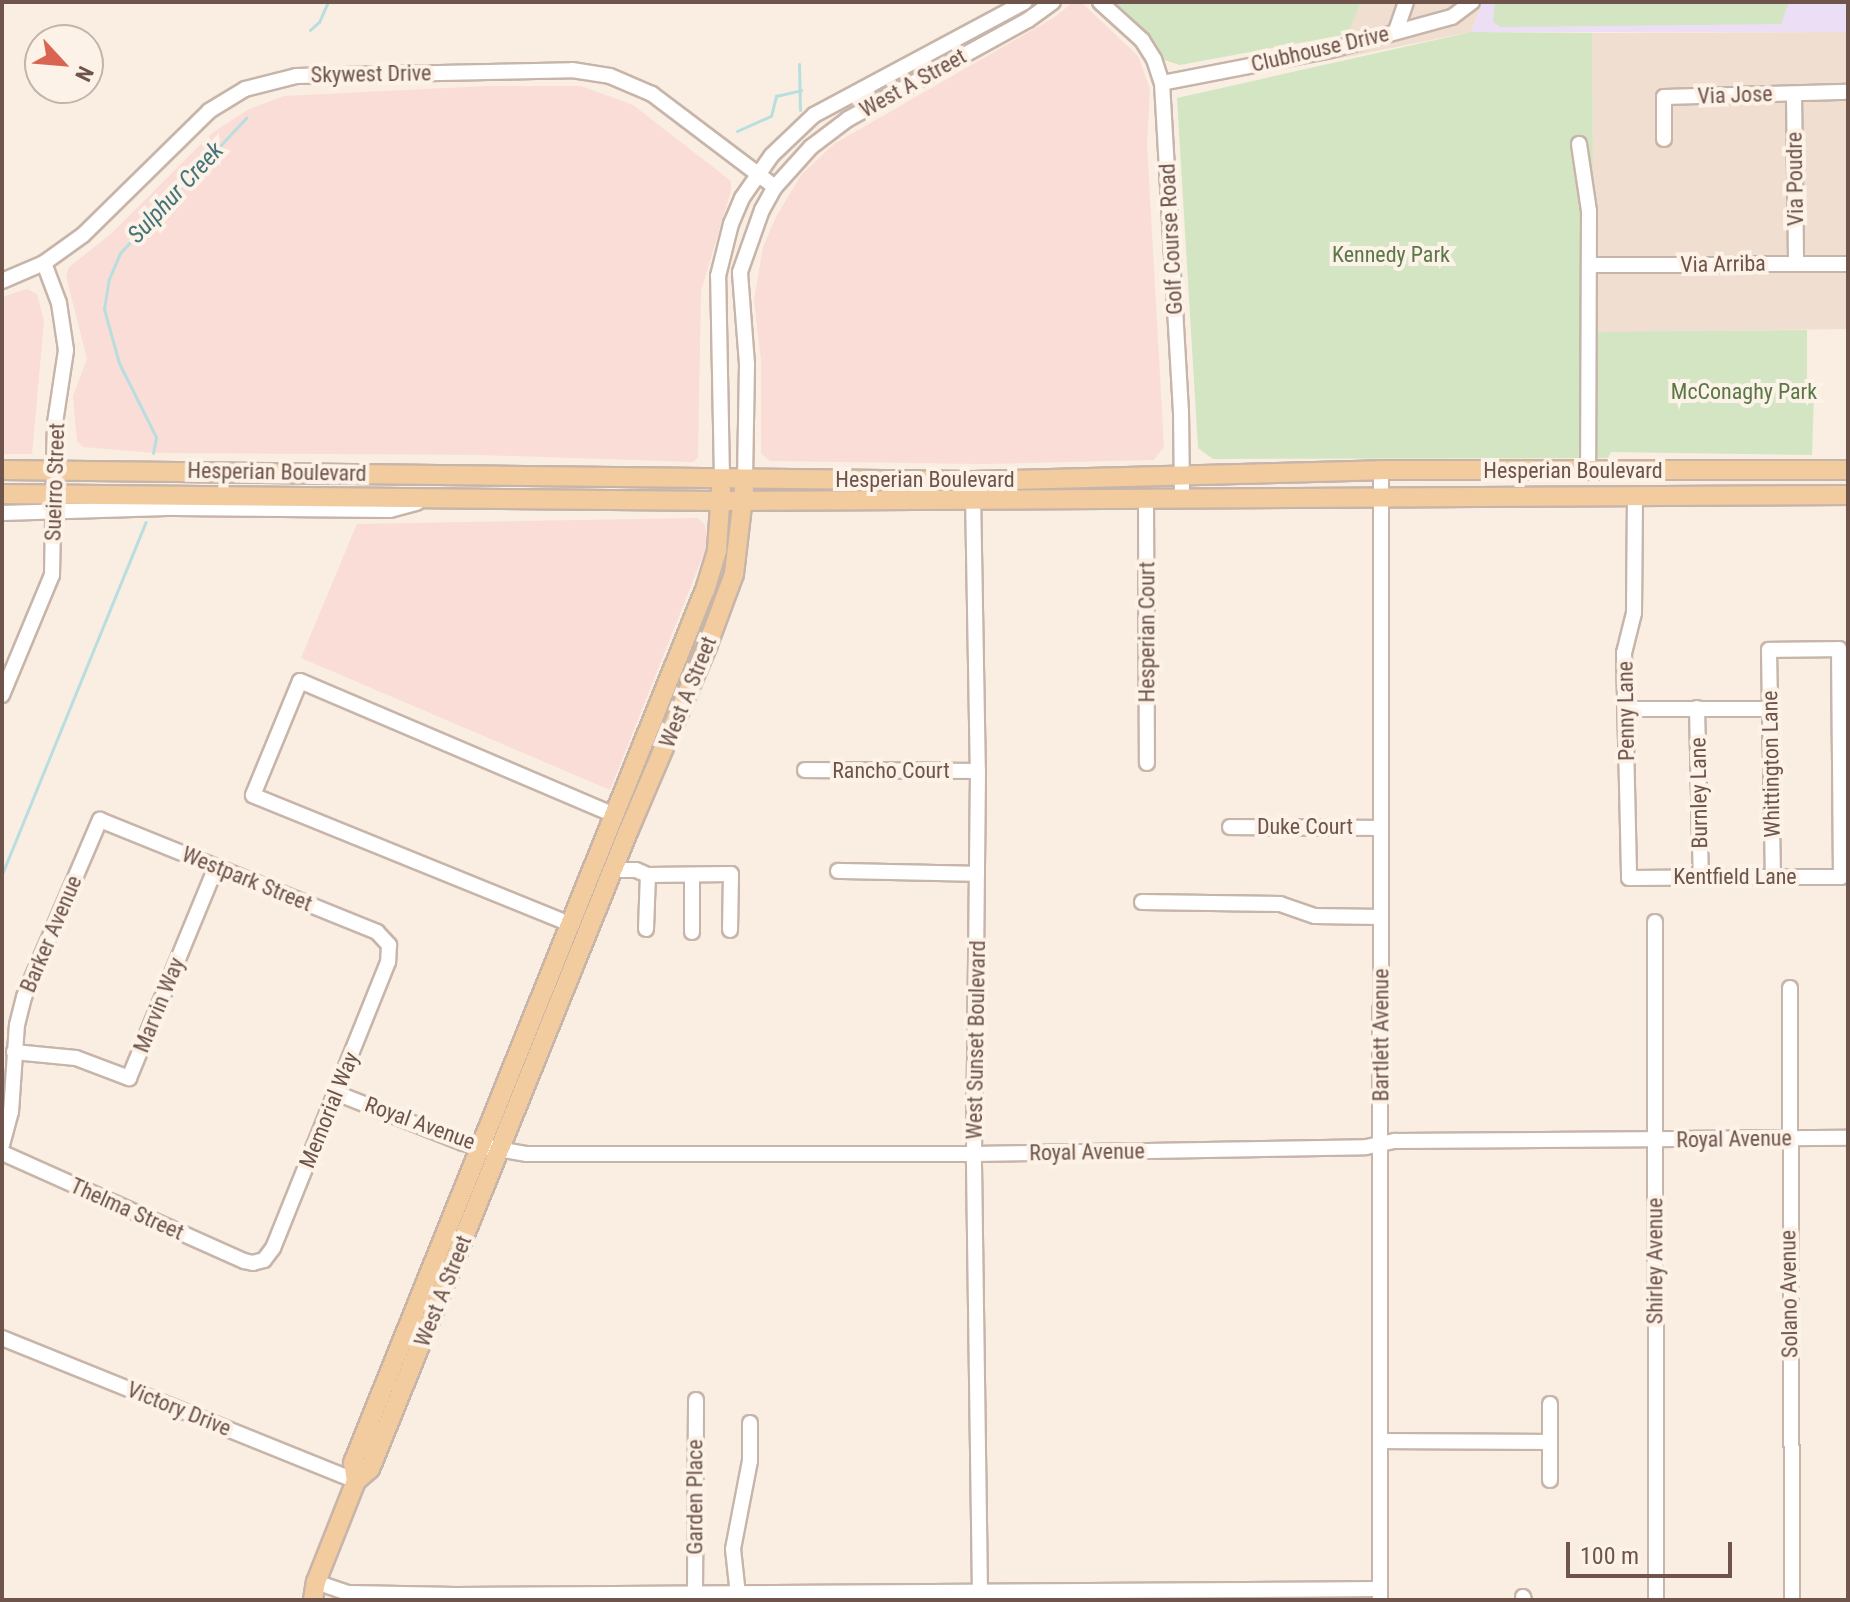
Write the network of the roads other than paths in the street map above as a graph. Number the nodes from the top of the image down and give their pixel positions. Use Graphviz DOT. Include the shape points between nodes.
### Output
graph roads {
  1 [pos="1025,2"];
  2 [pos="1053,2"];
  3 [pos="1100,2"];
  4 [pos="1406,2"];
  5 [pos="1472,2"];
  6 [pos="1396,31"];
  7 [pos="1162,83"];
  8 [pos="1848,92"];
  9 [pos="1794,94"];
  10 [pos="1664,139"];
  11 [pos="1579,144"];
  12 [pos="757,175"];
  13 [pos="775,187"];
  14 [pos="44,263"];
  15 [pos="1796,263"];
  16 [pos="1848,264"];
  17 [pos="1597,265"];
  18 [pos="2,281"];
  19 [pos="2,470"];
  20 [pos="53,470"];
  21 [pos="1381,470"];
  22 [pos="1848,470"];
  23 [pos="1588,471"];
  24 [pos="1730,471"];
  25 [pos="1183,475"];
  26 [pos="722,478"];
  27 [pos="745,479"];
  28 [pos="972,481"];
  29 [pos="54,493"];
  30 [pos="2,494"];
  31 [pos="1848,495"];
  32 [pos="1691,496"];
  33 [pos="1635,497"];
  34 [pos="434,498"];
  35 [pos="1182,499"];
  36 [pos="1380,499"];
  37 [pos="1146,500"];
  38 [pos="720,501"];
  39 [pos="743,501"];
  40 [pos="973,501"];
  41 [pos="2,513"];
  42 [pos="54,513"];
  43 [pos="666,686"];
  44 [pos="2,695"];
  45 [pos="1697,708"];
  46 [pos="1627,709"];
  47 [pos="1769,709"];
  48 [pos="679,716"];
  49 [pos="1147,763"];
  50 [pos="805,770"];
  51 [pos="978,771"];
  52 [pos="614,815"];
  53 [pos="100,820"];
  54 [pos="1230,827"];
  55 [pos="1380,828"];
  56 [pos="628,832"];
  57 [pos="216,867"];
  58 [pos="612,870"];
  59 [pos="838,871"];
  60 [pos="977,874"];
  61 [pos="648,875"];
  62 [pos="692,875"];
  63 [pos="1773,877"];
  64 [pos="1841,877"];
  65 [pos="1629,878"];
  66 [pos="1701,878"];
  67 [pos="1142,902"];
  68 [pos="1381,917"];
  69 [pos="1655,922"];
  70 [pos="570,924"];
  71 [pos="646,929"];
  72 [pos="730,930"];
  73 [pos="692,932"];
  74 [pos="389,945"];
  75 [pos="1790,988"];
  76 [pos="14,1052"];
  77 [pos="336,1093"];
  78 [pos="1788,1138"];
  79 [pos="1848,1138"];
  80 [pos="1654,1140"];
  81 [pos="1381,1144"];
  82 [pos="2,1145"];
  83 [pos="480,1145"];
  84 [pos="500,1149"];
  85 [pos="2,1153"];
  86 [pos="974,1154"];
  87 [pos="253,1263"];
  88 [pos="2,1338"];
  89 [pos="696,1400"];
  90 [pos="1550,1404"];
  91 [pos="750,1423"];
  92 [pos="1381,1441"];
  93 [pos="1550,1442"];
  94 [pos="1550,1480"];
  95 [pos="356,1481"];
  96 [pos="314,1591"];
  97 [pos="1380,1594"];
  98 [pos="695,1595"];
  99 [pos="738,1595"];
  100 [pos="980,1597"];
  101 [pos="575,1598"];
  102 [pos="303,1600"];
  103 [pos="1656,1600"];
  104 [pos="1792,1600"];
  1 -- 12 [label="street, West A Street" via="833,102 792,134"];
  2 -- 13 [label="street, West A Street" via="848,119 811,147"];
  3 -- 7 [label="street, Golf Course Road" via="1142,40"];
  4 -- 6 [label="street"];
  5 -- 6 [label="street, Clubhouse Drive" via="1452,17"];
  6 -- 7 [label="street, Clubhouse Drive" via="1331,50"];
  7 -- 25 [label="street, Golf Course Road"];
  8 -- 9 [label="street, Via Jose"];
  9 -- 10 [label="street, Via Jose" via="1664,97"];
  9 -- 15 [label="street, Via Poudre"];
  11 -- 23 [label="street" via="1589,211"];
  12 -- 13 [label="street, Skywest Drive"];
  12 -- 14 [label="street, Skywest Drive" via="652,94 610,76 572,70 296,76 245,89 209,111 99,221"];
  12 -- 26 [label="street, West A Street" via="731,224 718,276"];
  13 -- 27 [label="street, West A Street" via="740,272 747,364"];
  14 -- 18 [label="street, Skywest Drive"];
  14 -- 20 [label="street, Sueirro Street" via="59,303 66,350"];
  15 -- 16 [label="street, Via Arriba"];
  15 -- 17 [label="street, Via Arriba"];
  19 -- 20 [label="main road, Hesperian Boulevard"];
  20 -- 26 [label="main road, Hesperian Boulevard"];
  20 -- 29 [label="street, Sueirro Street"];
  21 -- 23 [label="main road, Hesperian Boulevard"];
  21 -- 25 [label="main road, Hesperian Boulevard"];
  21 -- 36 [label="street, Bartlett Avenue"];
  22 -- 24 [label="main road, Hesperian Boulevard"];
  23 -- 24 [label="main road, Hesperian Boulevard"];
  24 -- 32 [label="main road" via="1707,478"];
  25 -- 28 [label="main road, Hesperian Boulevard"];
  25 -- 35 [label="street, Golf Course Road"];
  26 -- 27 [label="main road, Hesperian Boulevard"];
  26 -- 38 [label="main road, West A Street"];
  27 -- 28 [label="main road, Hesperian Boulevard"];
  27 -- 39 [label="main road, West A Street"];
  28 -- 40 [label="street, West Sunset Boulevard"];
  29 -- 30 [label="main road, Hesperian Boulevard"];
  29 -- 34 [label="main road, Hesperian Boulevard"];
  29 -- 42 [label="street, Sueirro Street"];
  31 -- 32 [label="main road, Hesperian Boulevard"];
  32 -- 33 [label="main road, Hesperian Boulevard"];
  33 -- 36 [label="main road, Hesperian Boulevard"];
  33 -- 46 [label="street, Penny Lane" via="1634,613 1624,653"];
  34 -- 38 [label="main road, Hesperian Boulevard"];
  34 -- 42 [label="street, Hesperian Boulevard" via="390,510"];
  35 -- 36 [label="main road, Hesperian Boulevard"];
  35 -- 37 [label="main road, Hesperian Boulevard"];
  36 -- 55 [label="street, Bartlett Avenue"];
  37 -- 40 [label="main road, Hesperian Boulevard"];
  37 -- 49 [label="street, Hesperian Court"];
  38 -- 39 [label="main road, Hesperian Boulevard"];
  38 -- 43 [label="main road, West A Street" via="713,566"];
  39 -- 40 [label="main road, Hesperian Boulevard"];
  39 -- 48 [label="main road, West A Street" via="734,574"];
  40 -- 51 [label="street, West Sunset Boulevard"];
  41 -- 42 [label="street, Hesperian Boulevard"];
  42 -- 44 [label="street, Sueirro Street" via="52,575"];
  43 -- 48 [label="main road"];
  43 -- 52 [label="main road, West A Street"];
  45 -- 46 [label="street"];
  45 -- 47 [label="street"];
  45 -- 66 [label="street, Burnley Lane"];
  46 -- 65 [label="street, Penny Lane"];
  47 -- 63 [label="street, Whittington Lane"];
  47 -- 64 [label="street, Whittington Lane" via="1769,650 1839,649"];
  48 -- 56 [label="main road, West A Street"];
  50 -- 51 [label="street, Rancho Court"];
  51 -- 60 [label="street, West Sunset Boulevard"];
  52 -- 56 [label="main road"];
  52 -- 70 [label="main road, West A Street"];
  52 -- 70 [label="street" via="300,681 253,795"];
  53 -- 57 [label="street, Westpark Street"];
  53 -- 76 [label="street, Barker Avenue" via="24,997"];
  54 -- 55 [label="street, Duke Court"];
  55 -- 68 [label="street, Bartlett Avenue"];
  56 -- 58 [label="main road, West A Street"];
  57 -- 74 [label="street, Westpark Street" via="377,932"];
  57 -- 76 [label="street, Marvin Way" via="129,1078 76,1058"];
  58 -- 61 [label="street"];
  58 -- 84 [label="main road, West A Street"];
  59 -- 60 [label="street"];
  60 -- 86 [label="street, West Sunset Boulevard"];
  61 -- 62 [label="street"];
  61 -- 71 [label="street"];
  62 -- 72 [label="street" via="731,874"];
  62 -- 73 [label="street"];
  63 -- 64 [label="street, Kentfield Lane"];
  63 -- 66 [label="street, Kentfield Lane"];
  65 -- 66 [label="street, Kentfield Lane"];
  67 -- 68 [label="street" via="1280,904 1315,916"];
  68 -- 81 [label="street, Bartlett Avenue"];
  69 -- 80 [label="street, Shirley Avenue"];
  70 -- 83 [label="main road, West A Street"];
  74 -- 77 [label="street, Memorial Way" via="388,962"];
  75 -- 78 [label="street, Solano Avenue"];
  76 -- 82 [label="street, Barker Avenue" via="11,1112"];
  77 -- 83 [label="street, Royal Avenue"];
  77 -- 87 [label="street, Memorial Way" via="273,1248 264,1260"];
  78 -- 79 [label="street, Royal Avenue"];
  78 -- 80 [label="street, Royal Avenue"];
  78 -- 104 [label="street, Solano Avenue"];
  80 -- 81 [label="street, Royal Avenue"];
  80 -- 103 [label="street, Shirley Avenue"];
  81 -- 86 [label="street, Royal Avenue"];
  81 -- 92 [label="street, Bartlett Avenue"];
  83 -- 84 [label="street, Royal Avenue"];
  83 -- 95 [label="main road, West A Street" via="353,1463"];
  84 -- 86 [label="street, Royal Avenue" via="527,1154 703,1156"];
  84 -- 95 [label="main road, West A Street" via="370,1469"];
  85 -- 87 [label="street, Thelma Street"];
  86 -- 100 [label="street, West Sunset Boulevard"];
  88 -- 95 [label="street, Victory Drive"];
  89 -- 98 [label="street, Garden Place"];
  90 -- 93 [label="street"];
  91 -- 99 [label="street" via="750,1461 733,1549"];
  92 -- 93 [label="street"];
  92 -- 97 [label="street, Bartlett Avenue"];
  93 -- 94 [label="street"];
  95 -- 96 [label="main road, West A Street"];
  96 -- 101 [label="street"];
  96 -- 102 [label="main road, West A Street"];
  97 -- 100 [label="street"];
  98 -- 99 [label="street"];
  98 -- 101 [label="street"];
  99 -- 100 [label="street"];
}
